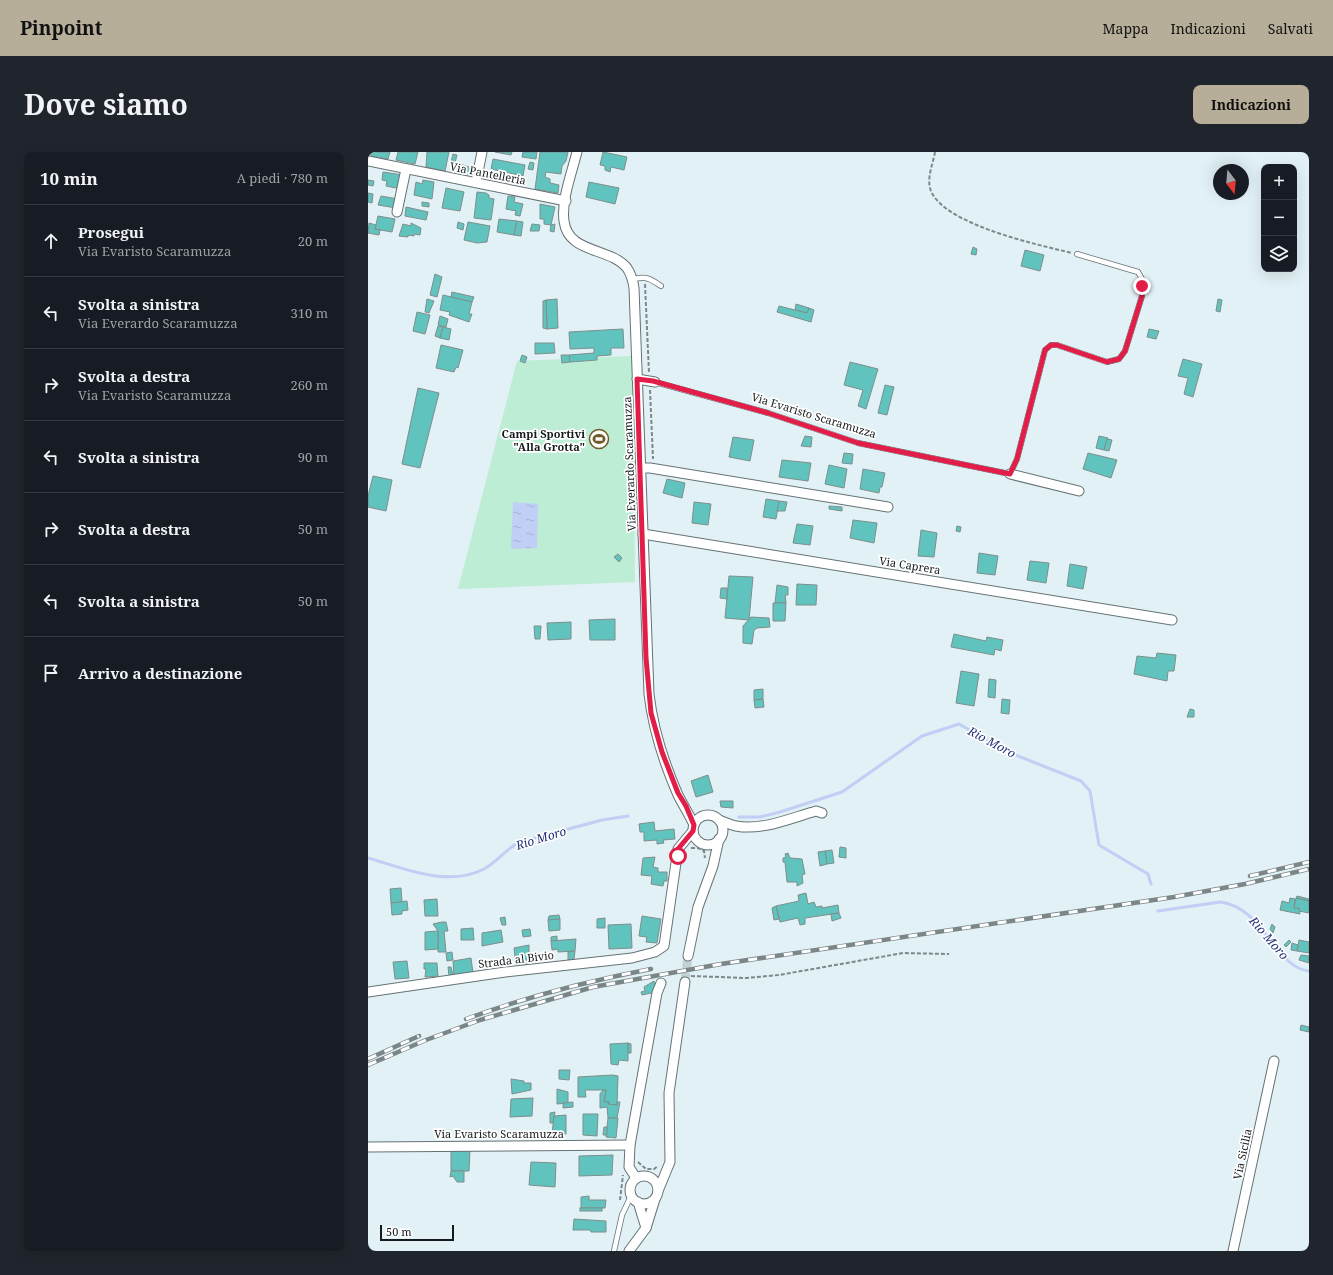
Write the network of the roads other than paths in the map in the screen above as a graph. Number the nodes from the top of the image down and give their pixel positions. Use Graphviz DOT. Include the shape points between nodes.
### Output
graph roads {
  1 [pos="482,152"];
  2 [pos="577,152"];
  3 [pos="368,161"];
  4 [pos="406,169"];
  5 [pos="476,182"];
  6 [pos="566,201"];
  7 [pos="397,212"];
  8 [pos="1077,254"];
  9 [pos="632,280"];
  10 [pos="662,286"];
  11 [pos="637,379"];
  12 [pos="652,383"];
  13 [pos="641,468"];
  14 [pos="1010,474"];
  15 [pos="1079,491"];
  16 [pos="888,507"];
  17 [pos="643,534"];
  18 [pos="1172,620"];
  19 [pos="686,806"];
  20 [pos="822,813"];
  21 [pos="703,816"];
  22 [pos="719,820"];
  23 [pos="736,826"];
  24 [pos="693,828"];
  25 [pos="721,836"];
  26 [pos="701,842"];
  27 [pos="678,856"];
  28 [pos="710,860"];
  29 [pos="688,956"];
  30 [pos="685,982"];
  31 [pos="661,983"];
  32 [pos="368,992"];
  33 [pos="1274,1062"];
  34 [pos="630,1145"];
  35 [pos="368,1147"];
  36 [pos="665,1166"];
  37 [pos="649,1176"];
  38 [pos="636,1178"];
  39 [pos="657,1195"];
  40 [pos="631,1196"];
  41 [pos="638,1202"];
  42 [pos="646,1228"];
  43 [pos="614,1251"];
  44 [pos="629,1251"];
  45 [pos="1233,1251"];
  1 -- 5 [label="street"];
  2 -- 6 [label="street, Via Everardo Scaramuzza"];
  3 -- 4 [label="street, Via Pantelleria"];
  4 -- 5 [label="street, Via Pantelleria"];
  4 -- 7 [label="street"];
  5 -- 6 [label="street, Via Pantelleria"];
  6 -- 9 [label="street, Via Everardo Scaramuzza" via="564,222 572,238 620,262 626,267"];
  8 -- 14 [label="lane" via="1138,272 1142,279 1142,296 1136,317 1125,351 1119,359 1107,362 1057,345 1051,345 1045,350 1017,459"];
  9 -- 10 [label="lane" via="642,276"];
  9 -- 11 [label="street, Via Everardo Scaramuzza"];
  11 -- 12 [label="street, Via Evaristo Scaramuzza"];
  11 -- 13 [label="street, Via Everardo Scaramuzza"];
  12 -- 14 [label="lane, Via Evaristo Scaramuzza" via="768,413 858,443"];
  13 -- 16 [label="street"];
  13 -- 17 [label="street, Via Everardo Scaramuzza"];
  14 -- 15 [label="street, Via Evaristo Scaramuzza"];
  17 -- 18 [label="street, Via Caprera"];
  17 -- 19 [label="street, Via Everardo Scaramuzza" via="646,658 651,713 662,752 678,793"];
  19 -- 21 [label="street"];
  19 -- 24 [label="street"];
  20 -- 23 [label="street" via="816,811 770,824"];
  21 -- 22 [label="street" via="711,815"];
  21 -- 24 [label="street"];
  22 -- 23 [label="street"];
  22 -- 25 [label="street"];
  23 -- 25 [label="street"];
  24 -- 26 [label="street"];
  24 -- 27 [label="street" via="680,846"];
  25 -- 26 [label="street" via="713,844"];
  25 -- 28 [label="street"];
  26 -- 27 [label="street" via="688,845"];
  26 -- 28 [label="street"];
  27 -- 32 [label="street, Strada al Bivio" via="664,946 655,952 632,958 506,972"];
  28 -- 29 [label="street"];
  30 -- 36 [label="street" via="670,1093 671,1155"];
  31 -- 34 [label="street"];
  33 -- 45 [label="street, Via Sicilia"];
  34 -- 35 [label="street, Via Evaristo Scaramuzza"];
  34 -- 38 [label="street" via="629,1167"];
  36 -- 37 [label="street"];
  36 -- 39 [label="street"];
  37 -- 38 [label="street"];
  37 -- 39 [label="street" via="656,1182"];
  38 -- 40 [label="street" via="630,1186"];
  39 -- 41 [label="street" via="647,1203"];
  39 -- 42 [label="street"];
  40 -- 41 [label="street"];
  40 -- 43 [label="lane" via="622,1215"];
  41 -- 42 [label="street"];
  42 -- 44 [label="street"];
}
